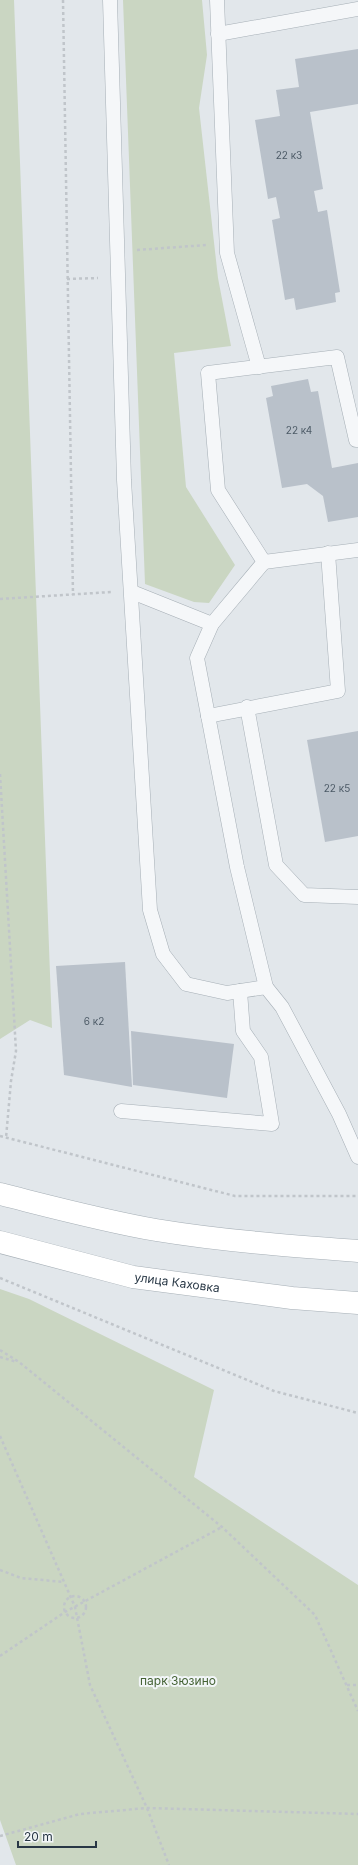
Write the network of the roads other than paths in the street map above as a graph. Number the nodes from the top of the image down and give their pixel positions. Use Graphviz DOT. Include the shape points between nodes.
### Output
graph roads {
  1 [pos="110,0"];
  2 [pos="217,0"];
  3 [pos="358,9"];
  4 [pos="218,34"];
  5 [pos="259,367"];
  6 [pos="358,440"];
  7 [pos="358,550"];
  8 [pos="328,553"];
  9 [pos="264,562"];
  10 [pos="132,592"];
  11 [pos="212,624"];
  12 [pos="246,707"];
  13 [pos="208,716"];
  14 [pos="358,897"];
  15 [pos="266,987"];
  16 [pos="240,991"];
  17 [pos="121,1111"];
  18 [pos="358,1157"];
  19 [pos="0,1194"];
  20 [pos="0,1242"];
  21 [pos="358,1251"];
  22 [pos="358,1303"];
  1 -- 10 [label="lane" via="124,480"];
  2 -- 4 [label="lane"];
  3 -- 4 [label="lane"];
  4 -- 5 [label="lane" via="227,253"];
  5 -- 6 [label="lane" via="337,357"];
  5 -- 9 [label="lane" via="208,373 218,490"];
  7 -- 8 [label="lane"];
  8 -- 9 [label="lane"];
  8 -- 12 [label="lane" via="338,691"];
  9 -- 11 [label="lane"];
  10 -- 11 [label="lane"];
  10 -- 16 [label="lane" via="150,910 163,954 186,984 226,993"];
  11 -- 13 [label="lane" via="197,658"];
  12 -- 13 [label="lane"];
  12 -- 14 [label="lane" via="276,865 304,895"];
  13 -- 15 [label="lane" via="237,867"];
  15 -- 16 [label="lane"];
  15 -- 18 [label="lane" via="282,1007"];
  16 -- 17 [label="lane" via="243,1031 261,1057 272,1124"];
  19 -- 21 [label="main road" via="157,1230 278,1245"];
  20 -- 22 [label="main road, улица Каховка" via="133,1277 292,1298"];
}
